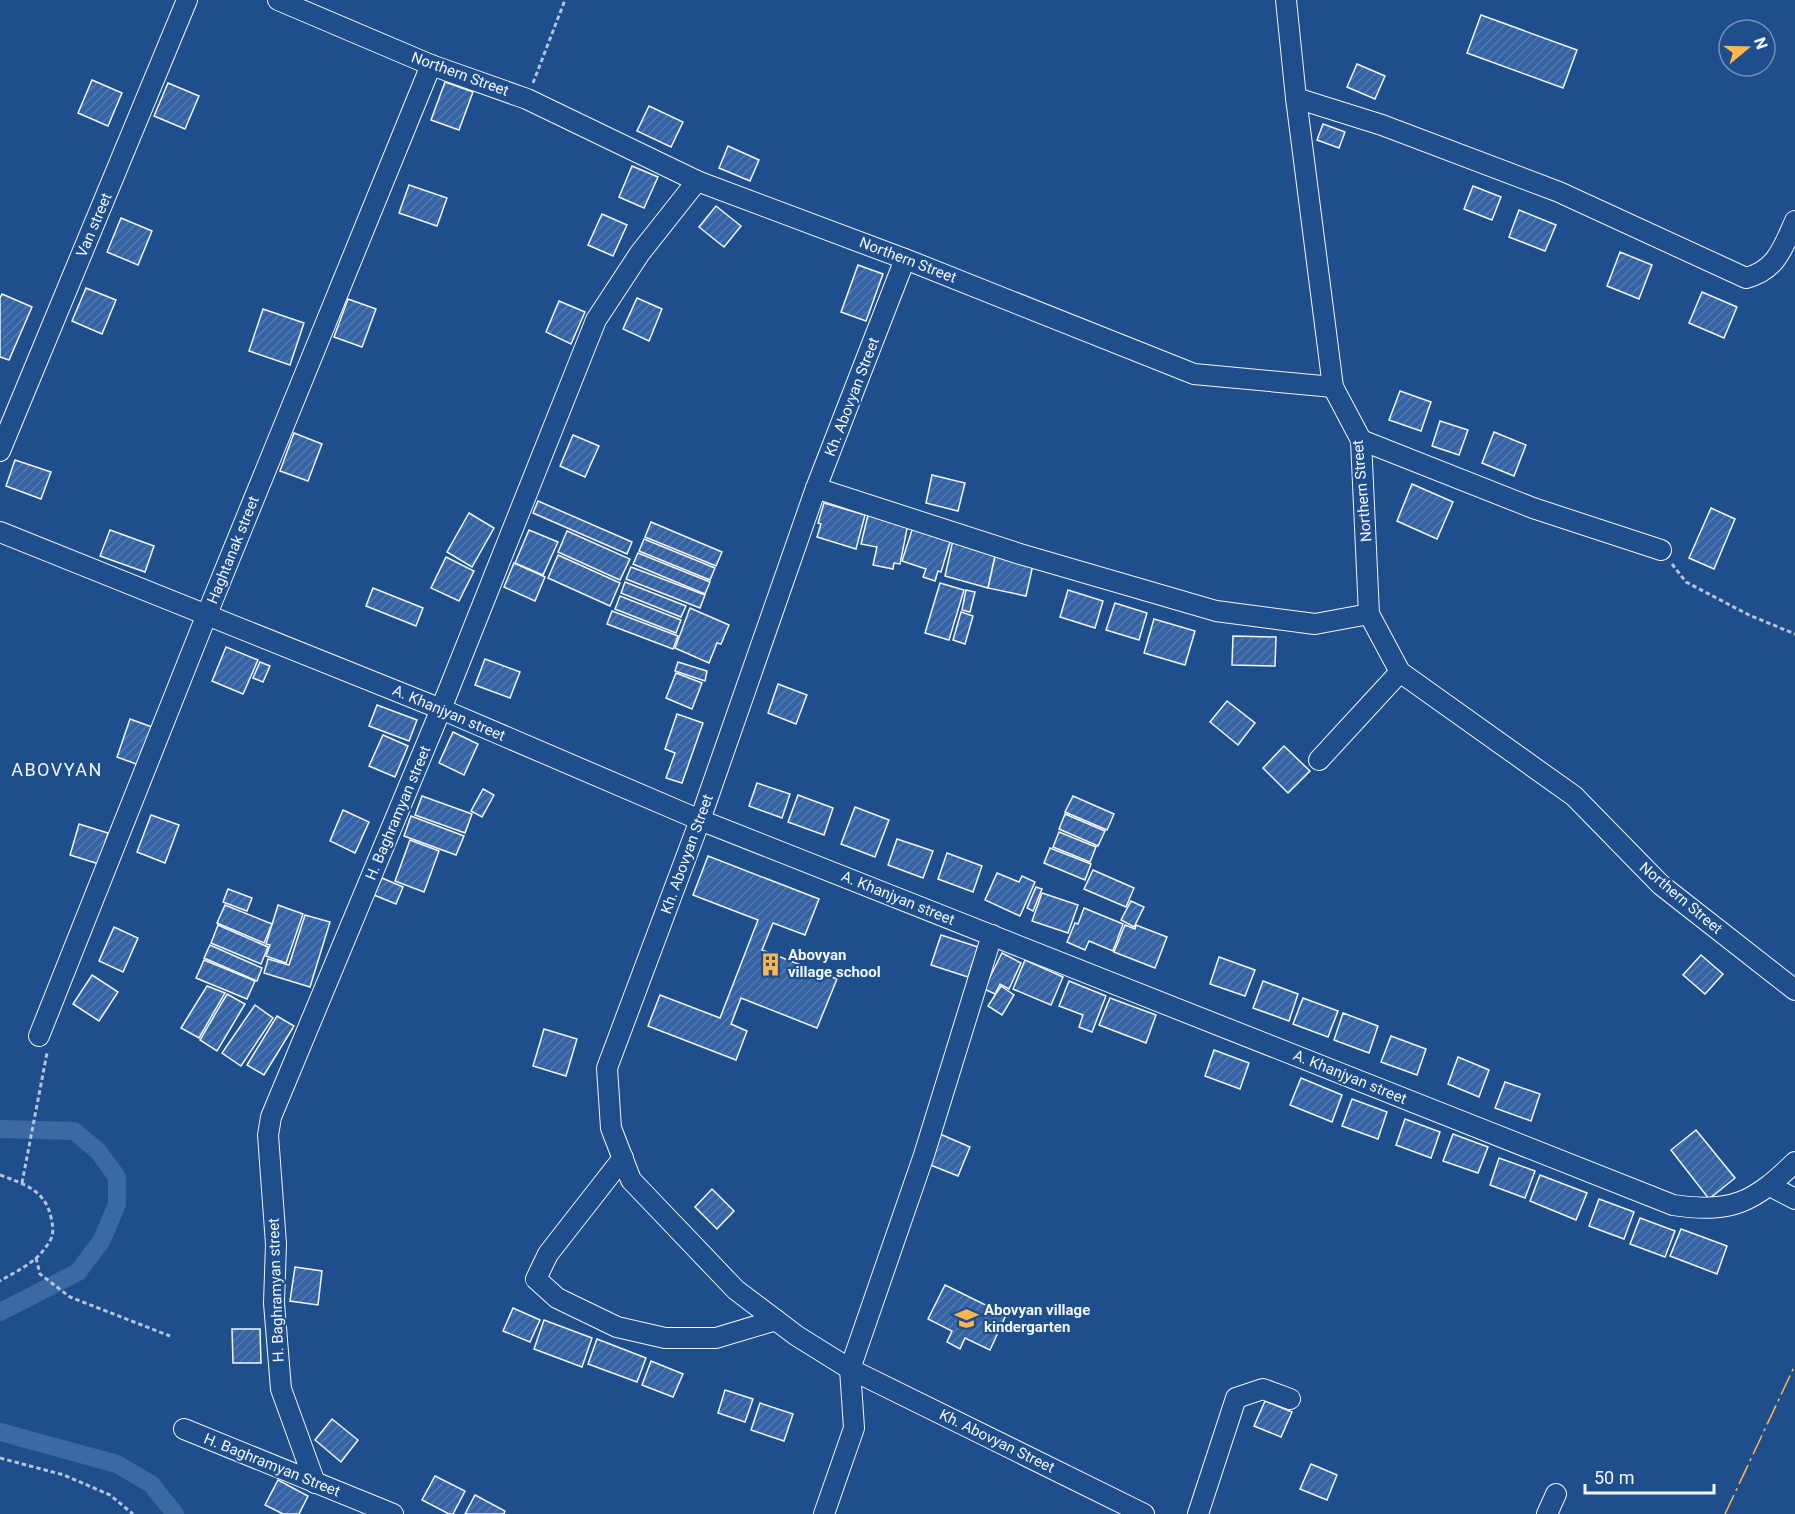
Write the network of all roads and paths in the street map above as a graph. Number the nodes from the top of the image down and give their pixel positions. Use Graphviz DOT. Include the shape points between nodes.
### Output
graph roads {
  1 [pos="187,0"];
  2 [pos="278,0"];
  3 [pos="565,0"];
  4 [pos="1286,0"];
  5 [pos="431,65"];
  6 [pos="1296,98"];
  7 [pos="527,99"];
  8 [pos="697,180"];
  9 [pos="1795,221"];
  10 [pos="905,259"];
  11 [pos="1334,387"];
  12 [pos="1361,440"];
  13 [pos="0,451"];
  14 [pos="816,488"];
  15 [pos="0,532"];
  16 [pos="1661,550"];
  17 [pos="207,614"];
  18 [pos="1369,614"];
  19 [pos="1795,634"];
  20 [pos="1400,672"];
  21 [pos="441,709"];
  22 [pos="1319,760"];
  23 [pos="700,820"];
  24 [pos="992,935"];
  25 [pos="1795,990"];
  26 [pos="39,1036"];
  27 [pos="623,1158"];
  28 [pos="1795,1162"];
  29 [pos="0,1175"];
  30 [pos="22,1184"];
  31 [pos="1770,1185"];
  32 [pos="1795,1199"];
  33 [pos="36,1258"];
  34 [pos="0,1281"];
  35 [pos="776,1320"];
  36 [pos="170,1336"];
  37 [pos="850,1369"];
  38 [pos="1290,1399"];
  39 [pos="184,1429"];
  40 [pos="0,1458"];
  41 [pos="315,1483"];
  42 [pos="1556,1494"];
  43 [pos="134,1514"];
  44 [pos="393,1514"];
  45 [pos="824,1514"];
  46 [pos="1144,1514"];
  47 [pos="1198,1514"];
  48 [pos="1547,1514"];
  1 -- 13 [label="street, Van street"];
  2 -- 5 [label="street, Northern Street"];
  3 -- 7 [label="path"];
  4 -- 6 [label="street"];
  5 -- 7 [label="street, Northern Street"];
  5 -- 17 [label="street, Haghtanak street"];
  6 -- 9 [label="street" via="1382,125 1559,192 1746,278 1760,274 1778,257"];
  6 -- 11 [label="street"];
  7 -- 8 [label="street, Northern Street"];
  8 -- 10 [label="street, Northern Street"];
  8 -- 21 [label="street, H. Baghramyan street" via="640,253 596,320"];
  10 -- 11 [label="street, Northern Street" via="1194,374"];
  10 -- 14 [label="street, Kh. Abovyan Street"];
  11 -- 12 [label="street, Northern Street"];
  12 -- 16 [label="street" via="1533,508"];
  12 -- 18 [label="street, Northern Street"];
  14 -- 18 [label="street" via="1020,554 1216,611 1315,624"];
  14 -- 23 [label="street, Kh. Abovyan Street"];
  15 -- 17 [label="street, A. Khanjyan street"];
  16 -- 19 [label="path" via="1686,582"];
  17 -- 21 [label="street, A. Khanjyan street"];
  17 -- 26 [label="street, Haghtanak street"];
  18 -- 20 [label="street, Northern Street"];
  20 -- 22 [label="street"];
  20 -- 25 [label="street, Northern Street" via="1574,796 1661,885"];
  21 -- 23 [label="street, A. Khanjyan street"];
  21 -- 41 [label="street, H. Baghramyan street" via="271,1118 268,1135 281,1389"];
  23 -- 24 [label="street, A. Khanjyan street"];
  23 -- 27 [label="street, Kh. Abovyan Street" via="607,1068 611,1128"];
  24 -- 31 [label="street, A. Khanjyan street" via="1673,1205 1720,1208 1740,1203"];
  24 -- 37 [label="street" via="924,1155"];
  26 -- 30 [label="path" via="48,1048"];
  27 -- 35 [label="street, Kh. Abovyan Street" via="631,1180 736,1290"];
  27 -- 35 [label="street" via="548,1254 536,1279 557,1298 617,1327 665,1338 716,1338"];
  28 -- 31 [label="street, A. Khanjyan street"];
  29 -- 30 [label="path"];
  30 -- 33 [label="path" via="48,1205 54,1232"];
  31 -- 32 [label="street"];
  33 -- 34 [label="path"];
  33 -- 36 [label="path" via="40,1274 70,1297"];
  35 -- 37 [label="street, Kh. Abovyan Street"];
  37 -- 45 [label="street" via="854,1428"];
  37 -- 46 [label="street, Kh. Abovyan Street"];
  38 -- 47 [label="street" via="1263,1389 1236,1398"];
  39 -- 41 [label="street, H. Baghramyan Street"];
  40 -- 43 [label="path" via="64,1475 110,1496"];
  41 -- 44 [label="street, H. Baghramyan Street"];
  42 -- 48 [label="street"];
}
